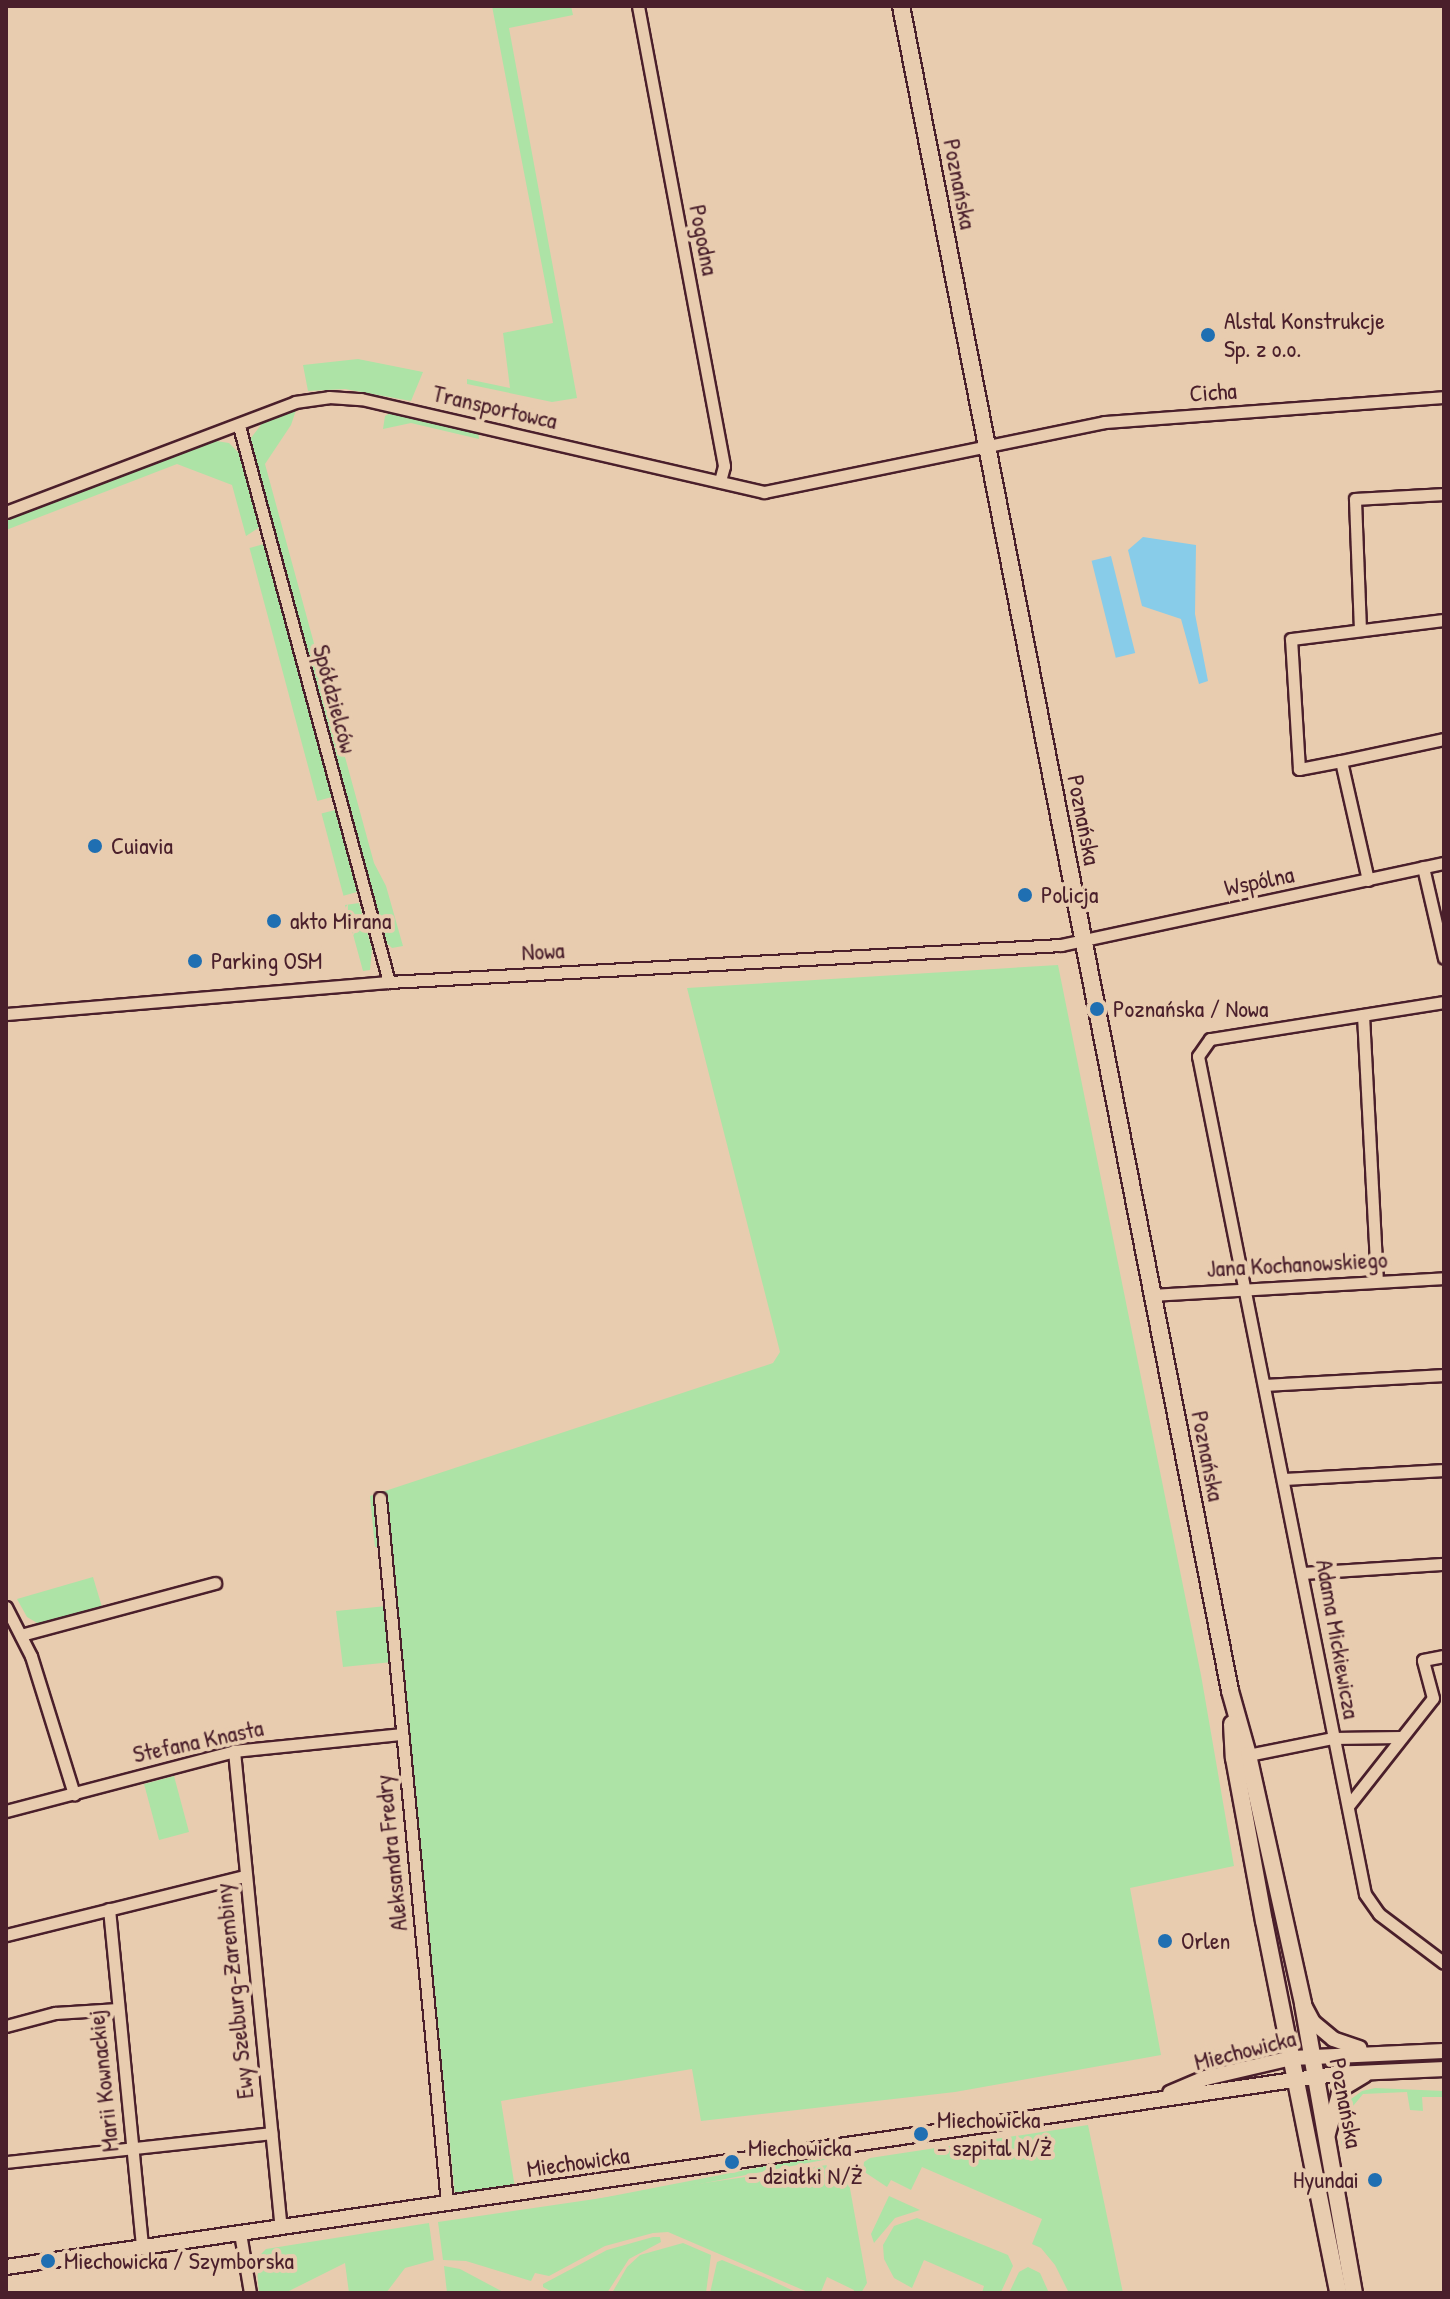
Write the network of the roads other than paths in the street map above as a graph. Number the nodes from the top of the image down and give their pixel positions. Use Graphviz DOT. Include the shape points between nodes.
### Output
graph roads {
  1 [pos="638,6"];
  2 [pos="901,6"];
  3 [pos="1444,397"];
  4 [pos="239,426"];
  5 [pos="986,445"];
  6 [pos="720,481"];
  7 [pos="1444,494"];
  8 [pos="6,512"];
  9 [pos="1444,620"];
  10 [pos="1360,630"];
  11 [pos="1444,739"];
  12 [pos="1341,761"];
  13 [pos="1444,863"];
  14 [pos="1423,867"];
  15 [pos="1368,880"];
  16 [pos="1083,942"];
  17 [pos="1444,958"];
  18 [pos="389,982"];
  19 [pos="1444,1002"];
  20 [pos="6,1014"];
  21 [pos="1363,1015"];
  22 [pos="1444,1278"];
  23 [pos="1377,1281"];
  24 [pos="1247,1289"];
  25 [pos="1152,1295"];
  26 [pos="1444,1375"];
  27 [pos="1265,1385"];
  28 [pos="1444,1470"];
  29 [pos="1285,1479"];
  30 [pos="380,1498"];
  31 [pos="1444,1564"];
  32 [pos="1304,1573"];
  33 [pos="215,1583"];
  34 [pos="6,1607"];
  35 [pos="21,1635"];
  36 [pos="1444,1656"];
  37 [pos="402,1734"];
  38 [pos="1401,1737"];
  39 [pos="1333,1738"];
  40 [pos="234,1751"];
  41 [pos="1241,1756"];
  42 [pos="74,1794"];
  43 [pos="1348,1806"];
  44 [pos="6,1811"];
  45 [pos="245,1876"];
  46 [pos="109,1909"];
  47 [pos="6,1935"];
  48 [pos="1444,1963"];
  49 [pos="1303,2004"];
  50 [pos="118,2009"];
  51 [pos="6,2026"];
  52 [pos="1444,2051"];
  53 [pos="1383,2052"];
  54 [pos="1313,2056"];
  55 [pos="1292,2058"];
  56 [pos="1444,2069"];
  57 [pos="1373,2072"];
  58 [pos="1317,2077"];
  59 [pos="1296,2081"];
  60 [pos="1155,2100"];
  61 [pos="271,2133"];
  62 [pos="1328,2134"];
  63 [pos="133,2148"];
  64 [pos="6,2162"];
  65 [pos="447,2203"];
  66 [pos="281,2227"];
  67 [pos="240,2233"];
  68 [pos="142,2248"];
  69 [pos="6,2267"];
  70 [pos="250,2293"];
  71 [pos="1338,2293"];
  72 [pos="1354,2293"];
  1 -- 6 [label="street, Pogodna" via="724,466"];
  2 -- 5 [label="main road, Poznańska"];
  3 -- 5 [label="street, Cicha" via="1104,422"];
  4 -- 6 [label="street, Transportowca" via="295,402 352,397"];
  4 -- 8 [label="street, Transportowca"];
  4 -- 18 [label="street, Spółdzielców"];
  5 -- 6 [label="street, Transportowca" via="764,492"];
  5 -- 16 [label="main road, Poznańska"];
  7 -- 10 [label="street" via="1355,499"];
  9 -- 10 [label="street"];
  10 -- 12 [label="street" via="1291,639 1299,769"];
  11 -- 12 [label="street"];
  12 -- 15 [label="street"];
  13 -- 14 [label="street, Wspólna"];
  14 -- 15 [label="street, Wspólna"];
  14 -- 17 [label="street"];
  15 -- 16 [label="street, Wspólna"];
  16 -- 18 [label="street, Nowa"];
  16 -- 25 [label="main road, Poznańska"];
  18 -- 20 [label="street, Nowa"];
  19 -- 21 [label="street"];
  21 -- 23 [label="street"];
  21 -- 24 [label="street, Adama Mickiewicza" via="1210,1039 1198,1056"];
  22 -- 23 [label="street, Jana Kochanowskiego"];
  23 -- 24 [label="street, Jana Kochanowskiego"];
  24 -- 25 [label="street, Jana Kochanowskiego"];
  24 -- 27 [label="street, Adama Mickiewicza"];
  25 -- 41 [label="main road, Poznańska"];
  26 -- 27 [label="street"];
  27 -- 29 [label="street, Adama Mickiewicza"];
  28 -- 29 [label="street"];
  29 -- 32 [label="street, Adama Mickiewicza"];
  30 -- 37 [label="street, Aleksandra Fredry"];
  31 -- 32 [label="street"];
  32 -- 39 [label="street, Adama Mickiewicza"];
  33 -- 35 [label="street"];
  34 -- 35 [label="street"];
  35 -- 42 [label="street"];
  36 -- 38 [label="street" via="1423,1660 1433,1698"];
  37 -- 40 [label="street, Stefana Knasta"];
  37 -- 65 [label="street, Aleksandra Fredry"];
  38 -- 39 [label="street"];
  38 -- 43 [label="street"];
  39 -- 41 [label="street"];
  39 -- 43 [label="street, Adama Mickiewicza"];
  40 -- 42 [label="street, Stefana Knasta"];
  40 -- 45 [label="street, Ewy Szelburg-Zarembiny"];
  41 -- 49 [label="main road, Poznańska"];
  41 -- 55 [label="main road, Poznańska"];
  42 -- 44 [label="street, Stefana Knasta"];
  43 -- 48 [label="street, Adama Mickiewicza" via="1365,1894 1379,1914"];
  45 -- 46 [label="street"];
  45 -- 61 [label="street, Ewy Szelburg-Zarembiny"];
  46 -- 47 [label="street"];
  46 -- 50 [label="street, Marii Kownackiej"];
  49 -- 53 [label="street" via="1313,2022 1340,2044"];
  49 -- 54 [label="main road, Poznańska"];
  50 -- 51 [label="street" via="55,2013"];
  50 -- 63 [label="street, Marii Kownackiej"];
  52 -- 53 [label="street, Miechowicka"];
  53 -- 54 [label="street, Miechowicka"];
  54 -- 55 [label="street, Miechowicka"];
  54 -- 58 [label="main road, Poznańska"];
  55 -- 59 [label="main road, Poznańska"];
  55 -- 60 [label="street, Miechowicka" via="1206,2078"];
  56 -- 57 [label="street, Miechowicka"];
  57 -- 58 [label="street, Miechowicka"];
  57 -- 62 [label="street" via="1340,2090"];
  58 -- 59 [label="street, Miechowicka"];
  58 -- 62 [label="main road, Poznańska"];
  59 -- 60 [label="street, Miechowicka"];
  59 -- 71 [label="main road, Poznańska"];
  60 -- 65 [label="street, Miechowicka"];
  61 -- 63 [label="street"];
  61 -- 66 [label="street, Ewy Szelburg-Zarembiny"];
  62 -- 72 [label="main road, Poznańska"];
  63 -- 64 [label="street"];
  63 -- 68 [label="street, Marii Kownackiej"];
  65 -- 66 [label="street, Miechowicka"];
  66 -- 67 [label="street, Miechowicka"];
  67 -- 68 [label="street, Miechowicka"];
  67 -- 70 [label="street"];
  68 -- 69 [label="street, Miechowicka"];
}
